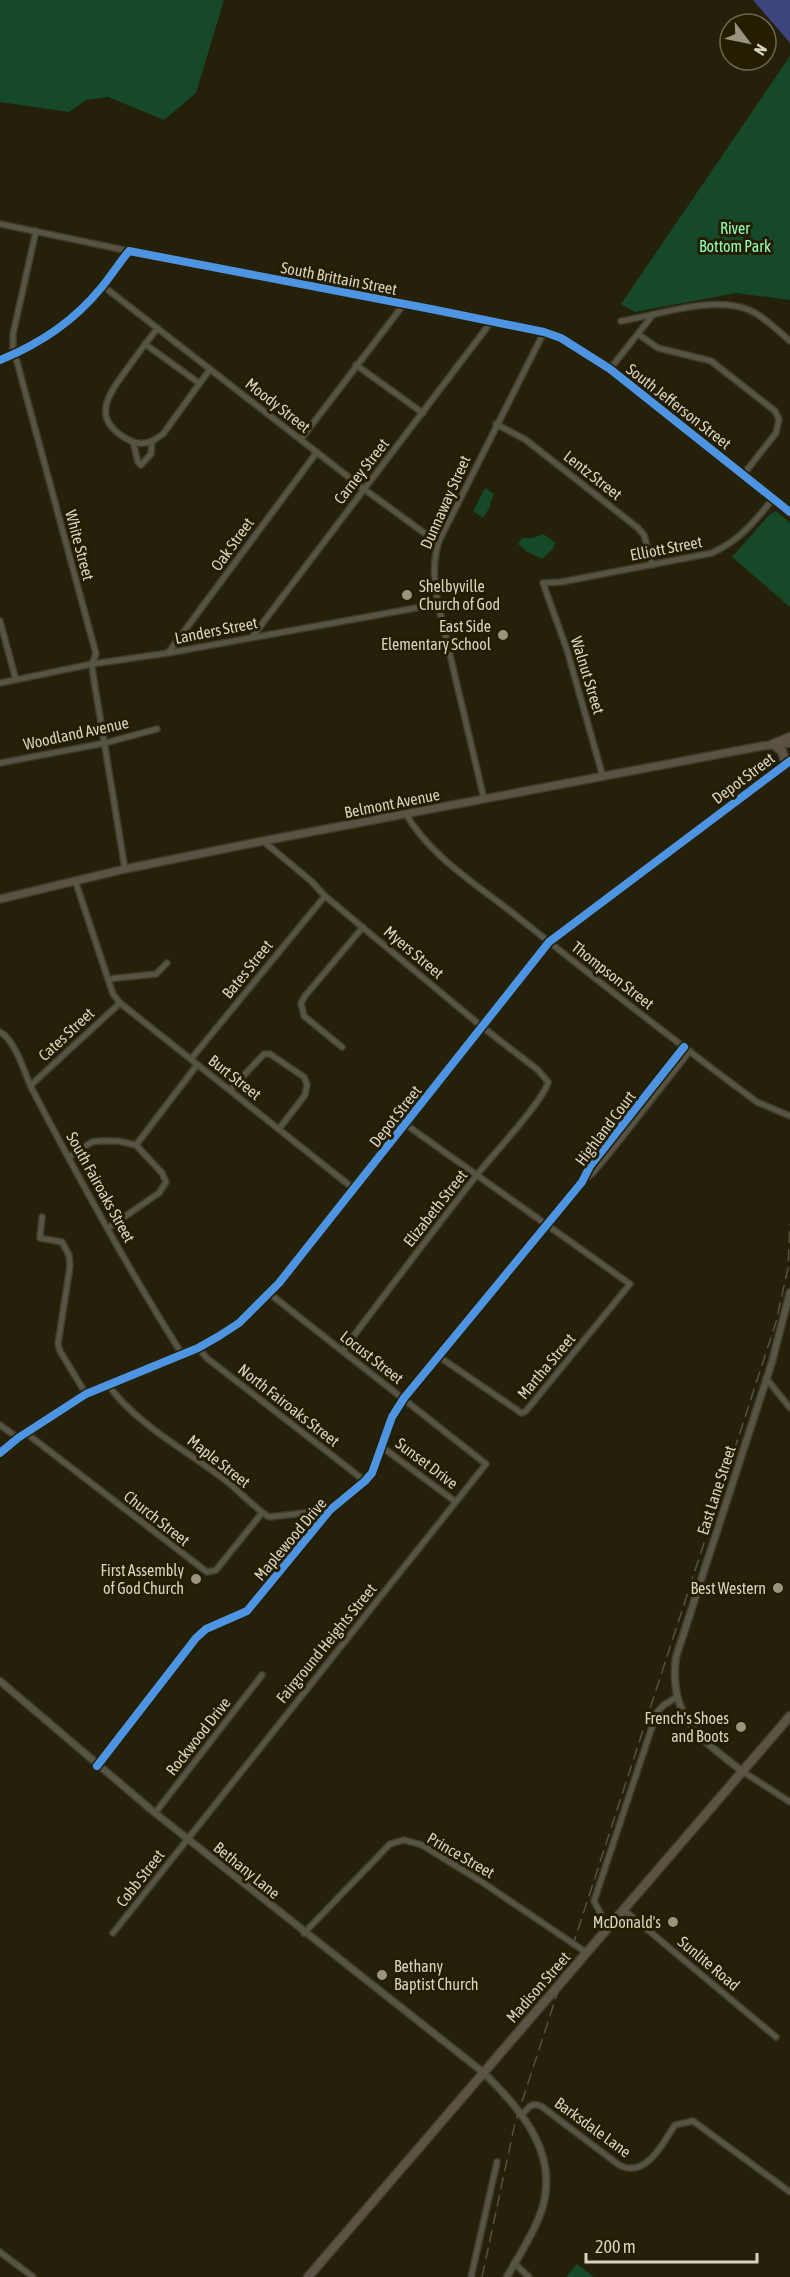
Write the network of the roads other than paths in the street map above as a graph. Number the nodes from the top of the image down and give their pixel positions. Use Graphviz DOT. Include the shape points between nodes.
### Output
graph roads {
  1 [pos="0,225"];
  2 [pos="36,231"];
  3 [pos="129,251"];
  4 [pos="103,286"];
  5 [pos="404,304"];
  6 [pos="652,316"];
  7 [pos="621,321"];
  8 [pos="491,322"];
  9 [pos="158,328"];
  10 [pos="544,332"];
  11 [pos="638,334"];
  12 [pos="790,341"];
  13 [pos="145,344"];
  14 [pos="14,354"];
  15 [pos="0,360"];
  16 [pos="356,365"];
  17 [pos="210,369"];
  18 [pos="610,369"];
  19 [pos="199,383"];
  20 [pos="423,413"];
  21 [pos="496,424"];
  22 [pos="301,439"];
  23 [pos="152,441"];
  24 [pos="133,442"];
  25 [pos="317,452"];
  26 [pos="743,475"];
  27 [pos="364,489"];
  28 [pos="773,499"];
  29 [pos="790,513"];
  30 [pos="440,541"];
  31 [pos="652,565"];
  32 [pos="543,583"];
  33 [pos="438,604"];
  34 [pos="0,621"];
  35 [pos="252,637"];
  36 [pos="168,653"];
  37 [pos="92,664"];
  38 [pos="16,680"];
  39 [pos="0,683"];
  40 [pos="157,729"];
  41 [pos="790,737"];
  42 [pos="105,743"];
  43 [pos="790,743"];
  44 [pos="773,744"];
  45 [pos="788,762"];
  46 [pos="0,763"];
  47 [pos="603,777"];
  48 [pos="484,799"];
  49 [pos="406,814"];
  50 [pos="263,841"];
  51 [pos="125,869"];
  52 [pos="75,880"];
  53 [pos="325,896"];
  54 [pos="0,899"];
  55 [pos="363,927"];
  56 [pos="549,942"];
  57 [pos="167,963"];
  58 [pos="108,980"];
  59 [pos="120,1003"];
  60 [pos="481,1026"];
  61 [pos="0,1032"];
  62 [pos="342,1047"];
  63 [pos="684,1047"];
  64 [pos="689,1052"];
  65 [pos="191,1059"];
  66 [pos="197,1065"];
  67 [pos="548,1082"];
  68 [pos="31,1085"];
  69 [pos="230,1090"];
  70 [pos="790,1116"];
  71 [pos="405,1124"];
  72 [pos="279,1129"];
  73 [pos="136,1144"];
  74 [pos="69,1157"];
  75 [pos="477,1175"];
  76 [pos="582,1182"];
  77 [pos="355,1190"];
  78 [pos="42,1217"];
  79 [pos="547,1224"];
  80 [pos="108,1228"];
  81 [pos="790,1292"];
  82 [pos="270,1294"];
  83 [pos="198,1348"];
  84 [pos="343,1350"];
  85 [pos="182,1354"];
  86 [pos="438,1356"];
  87 [pos="766,1378"];
  88 [pos="108,1385"];
  89 [pos="86,1394"];
  90 [pos="404,1398"];
  91 [pos="790,1408"];
  92 [pos="0,1425"];
  93 [pos="22,1436"];
  94 [pos="382,1447"];
  95 [pos="0,1453"];
  96 [pos="486,1464"];
  97 [pos="366,1481"];
  98 [pos="456,1502"];
  99 [pos="330,1510"];
  100 [pos="262,1513"];
  101 [pos="262,1675"];
  102 [pos="0,1681"];
  103 [pos="676,1697"];
  104 [pos="790,1716"];
  105 [pos="98,1766"];
  106 [pos="742,1771"];
  107 [pos="790,1802"];
  108 [pos="155,1813"];
  109 [pos="188,1839"];
  110 [pos="624,1910"];
  111 [pos="608,1928"];
  112 [pos="113,1933"];
  113 [pos="304,1933"];
  114 [pos="588,1953"];
  115 [pos="776,2037"];
  116 [pos="484,2073"];
  117 [pos="522,2115"];
  118 [pos="497,2162"];
  119 [pos="790,2192"];
  120 [pos="0,2252"];
  121 [pos="514,2264"];
  122 [pos="33,2277"];
  123 [pos="308,2277"];
  124 [pos="471,2277"];
  125 [pos="507,2277"];
  126 [pos="529,2277"];
  1 -- 2 [label="street, South Brittain Street"];
  2 -- 3 [label="street, South Brittain Street"];
  2 -- 14 [label="street, White Street" via="13,334"];
  3 -- 4 [label="main road"];
  3 -- 5 [label="main road, South Brittain Street"];
  4 -- 9 [label="street, Moody Street"];
  4 -- 14 [label="main road" via="79,313"];
  5 -- 8 [label="main road, South Brittain Street"];
  5 -- 16 [label="street"];
  6 -- 7 [label="street"];
  6 -- 11 [label="street"];
  6 -- 12 [label="street" via="731,304 751,311"];
  8 -- 10 [label="main road, South Brittain Street"];
  8 -- 20 [label="street, Carney Street"];
  9 -- 13 [label="street"];
  9 -- 17 [label="street, Moody Street"];
  10 -- 18 [label="main road, South Jefferson Street" via="576,346"];
  10 -- 21 [label="street, Dunnaway Street"];
  11 -- 18 [label="street"];
  11 -- 26 [label="street" via="658,348 711,361 775,411 779,419 776,433"];
  13 -- 19 [label="street"];
  13 -- 24 [label="street" via="109,392 104,408 108,423 118,435"];
  14 -- 15 [label="main road"];
  14 -- 37 [label="street, White Street" via="96,654"];
  16 -- 20 [label="street"];
  16 -- 22 [label="street"];
  17 -- 19 [label="street"];
  17 -- 22 [label="street, Moody Street"];
  18 -- 26 [label="main road, South Jefferson Street"];
  19 -- 23 [label="street" via="163,434"];
  20 -- 27 [label="street, Carney Street"];
  21 -- 30 [label="street, Dunnaway Street"];
  21 -- 31 [label="street, Lentz Street" via="526,440 638,528 644,535"];
  22 -- 25 [label="street, Moody Street"];
  23 -- 24 [label="street"];
  23 -- 24 [label="street" via="151,453 141,465"];
  25 -- 27 [label="street, Moody Street"];
  25 -- 36 [label="street, Oak Street"];
  26 -- 28 [label="main road, South Jefferson Street"];
  27 -- 30 [label="street, Moody Street"];
  27 -- 35 [label="street, Carney Street"];
  28 -- 29 [label="main road, South Jefferson Street"];
  28 -- 31 [label="street, Elliott Street" via="730,545 712,553"];
  30 -- 33 [label="street, Dunnaway Street" via="433,566"];
  31 -- 32 [label="street, Elliott Street"];
  32 -- 47 [label="street, Walnut Street" via="567,650"];
  33 -- 35 [label="street, Landers Street"];
  33 -- 48 [label="street, Dunnaway Street"];
  34 -- 38 [label="street"];
  35 -- 36 [label="street, Landers Street"];
  36 -- 37 [label="street, Landers Street"];
  37 -- 38 [label="street, Landers Street"];
  37 -- 42 [label="street, White Street"];
  38 -- 39 [label="street, Landers Street"];
  40 -- 42 [label="street, Woodland Avenue"];
  41 -- 44 [label="main road"];
  42 -- 46 [label="street, Woodland Avenue"];
  42 -- 51 [label="street, White Street"];
  43 -- 44 [label="main road, Belmont Avenue"];
  44 -- 45 [label="main road"];
  44 -- 47 [label="main road, Belmont Avenue"];
  45 -- 56 [label="main road, Depot Street"];
  47 -- 48 [label="main road, Belmont Avenue"];
  48 -- 49 [label="main road, Belmont Avenue"];
  49 -- 50 [label="main road, Belmont Avenue"];
  49 -- 56 [label="street, Thompson Street" via="441,856"];
  50 -- 51 [label="main road, Belmont Avenue"];
  50 -- 53 [label="street, Myers Street"];
  51 -- 52 [label="main road, Belmont Avenue"];
  52 -- 54 [label="main road, Belmont Avenue"];
  52 -- 58 [label="street, Burt Street"];
  53 -- 55 [label="street, Myers Street"];
  53 -- 65 [label="street, Bates Street"];
  55 -- 60 [label="street, Myers Street"];
  55 -- 62 [label="street" via="301,1003 304,1016"];
  56 -- 60 [label="main road, Depot Street"];
  56 -- 63 [label="street, Thompson Street"];
  57 -- 58 [label="street" via="156,974"];
  58 -- 59 [label="street, Burt Street"];
  59 -- 65 [label="street, Burt Street"];
  59 -- 68 [label="street, Cates Street"];
  60 -- 67 [label="street, Myers Street"];
  60 -- 71 [label="main road, Depot Street"];
  61 -- 68 [label="street, South Fairoaks Street" via="8,1037"];
  63 -- 64 [label="street, Thompson Street"];
  63 -- 76 [label="street, Highland Court" via="590,1166"];
  64 -- 70 [label="street, Thompson Street" via="757,1102"];
  64 -- 76 [label="street, Highland Court"];
  65 -- 66 [label="street, Burt Street"];
  66 -- 69 [label="street, Burt Street"];
  66 -- 73 [label="street"];
  67 -- 75 [label="street, Elizabeth Street" via="547,1089"];
  68 -- 74 [label="street, South Fairoaks Street"];
  69 -- 72 [label="street, Burt Street"];
  69 -- 72 [label="street" via="264,1054 270,1054 303,1077 307,1085 305,1095"];
  71 -- 75 [label="street"];
  71 -- 77 [label="main road, Depot Street"];
  72 -- 77 [label="street, Burt Street"];
  73 -- 74 [label="street" via="92,1142"];
  73 -- 80 [label="street" via="166,1182 159,1193"];
  74 -- 80 [label="street, South Fairoaks Street"];
  75 -- 79 [label="street"];
  75 -- 84 [label="street, Elizabeth Street"];
  76 -- 79 [label="street, Highland Court"];
  77 -- 82 [label="main road, Depot Street"];
  78 -- 89 [label="street" via="40,1238 62,1242 69,1255 58,1344"];
  79 -- 86 [label="street, Maplewood Drive"];
  79 -- 86 [label="street, Martha Street" via="630,1284 526,1411 521,1413"];
  80 -- 85 [label="street, South Fairoaks Street"];
  81 -- 87 [label="street, East Lane Street"];
  82 -- 83 [label="main road, Depot Street" via="239,1323"];
  82 -- 84 [label="street, Locust Street"];
  83 -- 85 [label="main road, Depot Street"];
  83 -- 97 [label="street, North Fairoaks Street"];
  84 -- 90 [label="street, Locust Street"];
  85 -- 88 [label="main road, Depot Street"];
  86 -- 90 [label="street, Maplewood Drive"];
  87 -- 91 [label="street"];
  87 -- 103 [label="street, East Lane Street" via="676,1656"];
  88 -- 89 [label="main road, Depot Street"];
  88 -- 100 [label="street, Maple Street" via="136,1415"];
  89 -- 93 [label="main road, Depot Street"];
  90 -- 94 [label="street, Maplewood Drive" via="395,1410"];
  90 -- 96 [label="street, Locust Street"];
  92 -- 93 [label="street, Church Street"];
  93 -- 95 [label="main road, Depot Street"];
  93 -- 100 [label="street, Church Street" via="207,1572 216,1570"];
  94 -- 97 [label="street, Maplewood Drive"];
  94 -- 98 [label="street, Sunset Drive"];
  96 -- 98 [label="street, Fairground Heights Street"];
  97 -- 99 [label="street, Maplewood Drive"];
  98 -- 109 [label="street, Fairground Heights Street"];
  99 -- 100 [label="street" via="269,1517"];
  99 -- 105 [label="street, Maplewood Drive" via="247,1611 206,1629 196,1638"];
  101 -- 108 [label="street, Rockwood Drive"];
  102 -- 105 [label="street, Bethany Lane"];
  103 -- 106 [label="street, East Lane Street" via="682,1713 698,1734"];
  103 -- 111 [label="street" via="657,1712 594,1901"];
  104 -- 106 [label="main road, Madison Street"];
  105 -- 108 [label="street, Bethany Lane"];
  106 -- 107 [label="street"];
  106 -- 110 [label="main road, Madison Street"];
  108 -- 109 [label="street, Bethany Lane"];
  109 -- 112 [label="street, Cobb Street"];
  109 -- 113 [label="street, Bethany Lane"];
  110 -- 111 [label="main road, Madison Street"];
  110 -- 115 [label="street, Sunlite Road"];
  111 -- 114 [label="main road, Madison Street"];
  113 -- 114 [label="street, Prince Street" via="390,1844 404,1840 422,1845 479,1880"];
  113 -- 116 [label="street, Bethany Lane"];
  114 -- 116 [label="main road, Madison Street"];
  116 -- 117 [label="street"];
  116 -- 123 [label="main road, Madison Street"];
  117 -- 119 [label="street, Barksdale Lane" via="530,2105 541,2106 628,2169 647,2163 675,2125 693,2121"];
  117 -- 121 [label="street" via="536,2136 547,2184 540,2215"];
  118 -- 124 [label="street"];
  120 -- 122 [label="street"];
  121 -- 125 [label="street"];
  121 -- 126 [label="street"];
}
